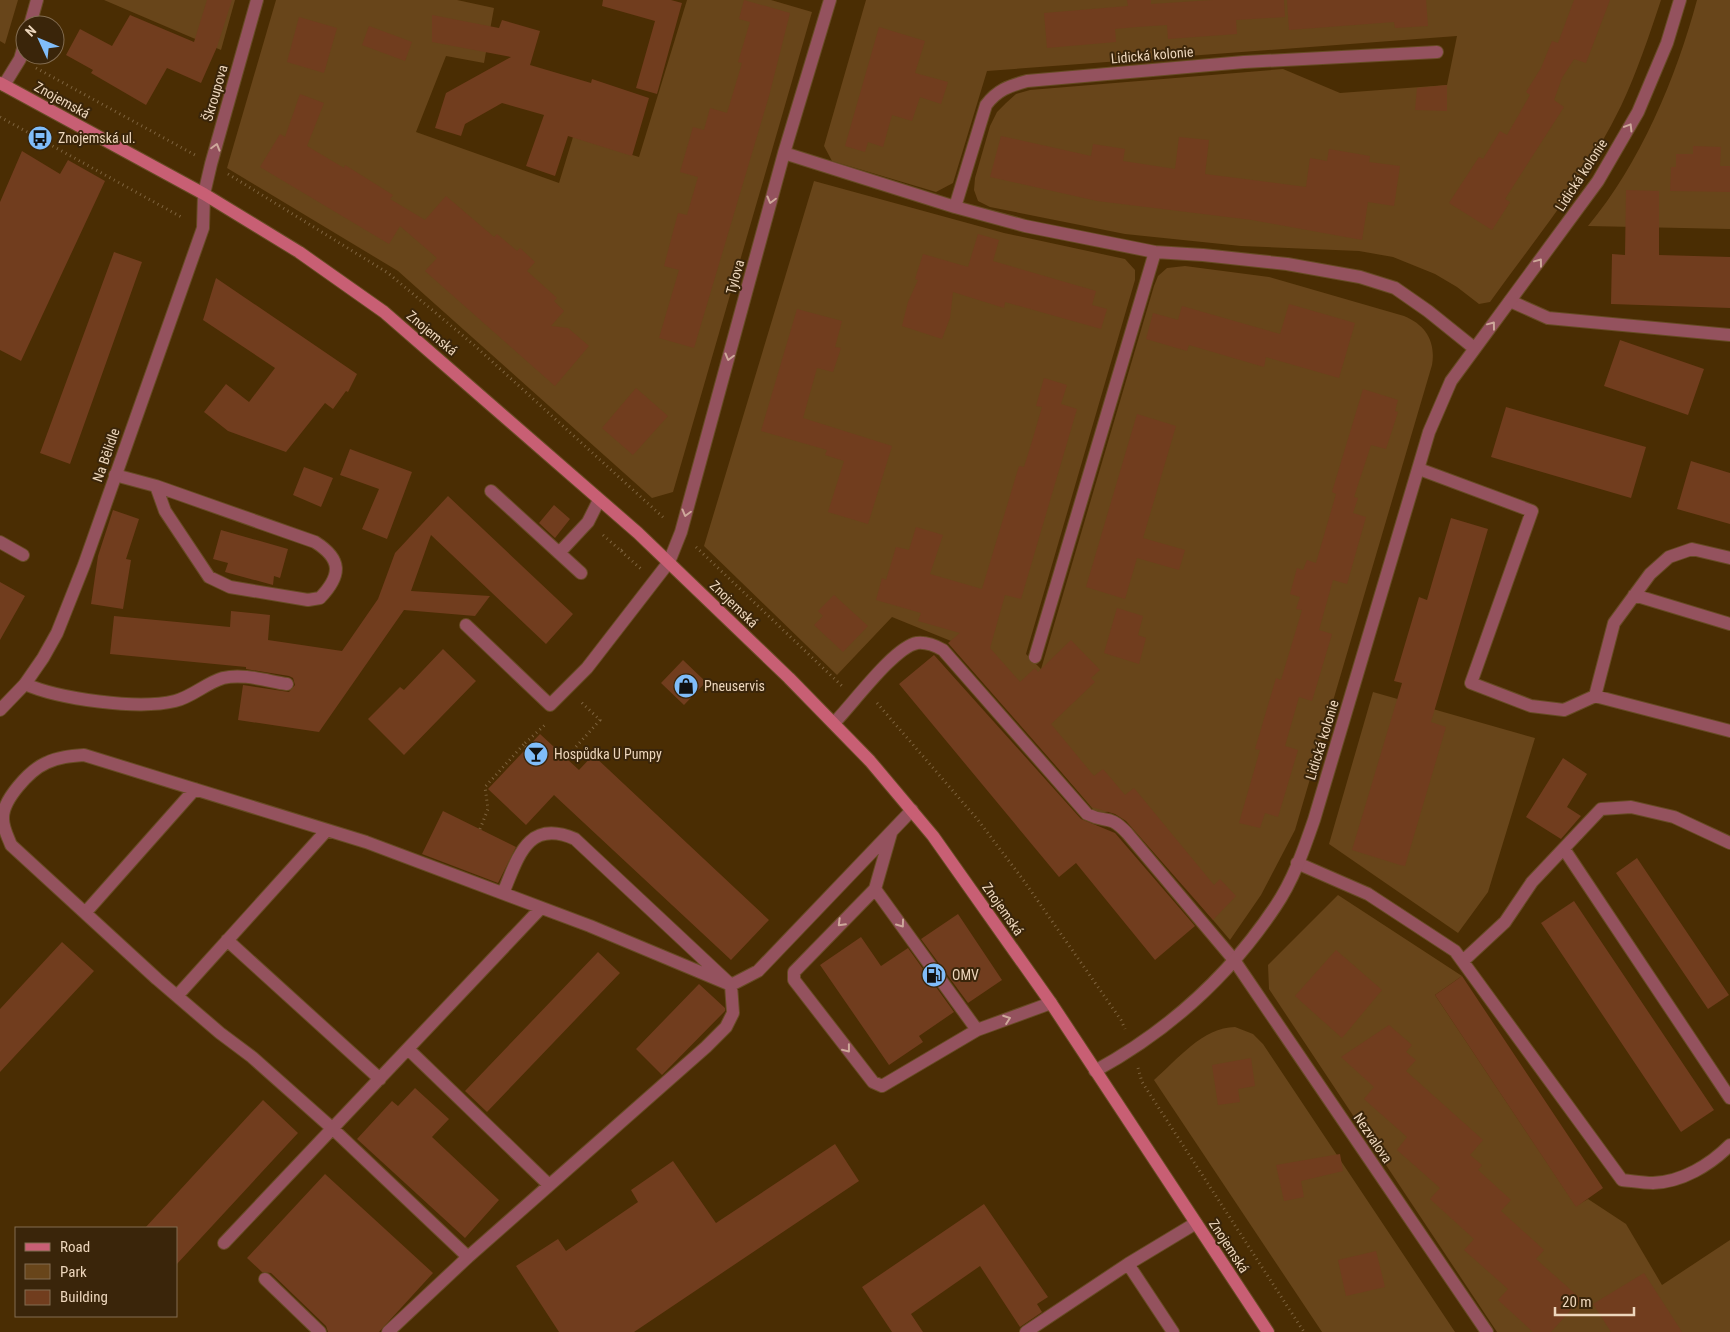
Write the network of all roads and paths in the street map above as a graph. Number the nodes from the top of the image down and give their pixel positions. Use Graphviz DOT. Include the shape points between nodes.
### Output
graph roads {
  1 [pos="37,0"];
  2 [pos="257,0"];
  3 [pos="830,0"];
  4 [pos="1680,0"];
  5 [pos="33,15"];
  6 [pos="1436,52"];
  7 [pos="16,65"];
  8 [pos="2,84"];
  9 [pos="0,117"];
  10 [pos="784,153"];
  11 [pos="204,194"];
  12 [pos="955,207"];
  13 [pos="204,228"];
  14 [pos="1155,252"];
  15 [pos="1510,301"];
  16 [pos="1730,335"];
  17 [pos="1474,348"];
  18 [pos="1419,469"];
  19 [pos="115,475"];
  20 [pos="156,486"];
  21 [pos="491,490"];
  22 [pos="599,500"];
  23 [pos="0,542"];
  24 [pos="559,553"];
  25 [pos="23,555"];
  26 [pos="1730,558"];
  27 [pos="669,562"];
  28 [pos="581,573"];
  29 [pos="1634,596"];
  30 [pos="1730,624"];
  31 [pos="466,625"];
  32 [pos="1035,657"];
  33 [pos="25,684"];
  34 [pos="287,684"];
  35 [pos="864,689"];
  36 [pos="1595,696"];
  37 [pos="576,697"];
  38 [pos="0,710"];
  39 [pos="834,723"];
  40 [pos="1730,731"];
  41 [pos="524,744"];
  42 [pos="566,758"];
  43 [pos="195,789"];
  44 [pos="912,810"];
  45 [pos="480,829"];
  46 [pos="328,830"];
  47 [pos="890,833"];
  48 [pos="1730,843"];
  49 [pos="1564,849"];
  50 [pos="1298,863"];
  51 [pos="875,889"];
  52 [pos="502,893"];
  53 [pos="542,908"];
  54 [pos="85,913"];
  55 [pos="227,940"];
  56 [pos="1234,960"];
  57 [pos="1463,961"];
  58 [pos="731,985"];
  59 [pos="177,996"];
  60 [pos="1051,1003"];
  61 [pos="977,1030"];
  62 [pos="408,1049"];
  63 [pos="1134,1050"];
  64 [pos="1096,1071"];
  65 [pos="380,1079"];
  66 [pos="1730,1098"];
  67 [pos="333,1129"];
  68 [pos="1730,1145"];
  69 [pos="549,1185"];
  70 [pos="1196,1223"];
  71 [pos="224,1243"];
  72 [pos="468,1257"];
  73 [pos="1128,1264"];
  74 [pos="265,1279"];
  75 [pos="320,1332"];
  76 [pos="388,1332"];
  77 [pos="1026,1332"];
  78 [pos="1173,1332"];
  79 [pos="1268,1332"];
  80 [pos="1304,1332"];
  81 [pos="1487,1332"];
  1 -- 5 [label="street"];
  11 -- 2 [label="street, Škroupova, one-way"];
  3 -- 10 [label="street, Tylova"];
  15 -- 4 [label="street, Lidická kolonie, one-way" via="1598,180 1638,112 1667,43"];
  6 -- 12 [label="street, Lidická kolonie" via="1244,62 1027,81 1006,87 994,94 986,105"];
  7 -- 8 [label="street"];
  8 -- 11 [label="main road, Znojemská"];
  9 -- 13 [label="path"];
  10 -- 12 [label="street"];
  10 -- 27 [label="street, Tylova, one-way" via="681,532"];
  11 -- 13 [label="street, Na Bělidle"];
  11 -- 22 [label="main road, Znojemská" via="299,252 384,312"];
  12 -- 14 [label="street" via="1025,226"];
  13 -- 19 [label="street, Na Bělidle"];
  14 -- 17 [label="street" via="1287,264 1360,277 1395,288"];
  14 -- 32 [label="street"];
  15 -- 16 [label="street" via="1548,318"];
  17 -- 15 [label="street, Lidická kolonie, one-way"];
  17 -- 18 [label="street, Lidická kolonie" via="1451,381 1429,432"];
  18 -- 36 [label="street" via="1532,512 1471,683 1531,706 1564,710"];
  18 -- 50 [label="street, Lidická kolonie" via="1314,820"];
  19 -- 20 [label="street"];
  19 -- 33 [label="street, Na Bělidle" via="57,633"];
  20 -- 20 [label="street" via="315,542 334,557 337,569 334,580 320,598 308,600 230,587 208,577 165,511"];
  21 -- 24 [label="street"];
  22 -- 24 [label="street" via="588,522"];
  22 -- 27 [label="main road, Znojemská"];
  23 -- 25 [label="street"];
  24 -- 28 [label="street"];
  26 -- 29 [label="street" via="1692,549 1669,557 1650,574"];
  27 -- 31 [label="street, Tylova" via="591,672 550,705"];
  27 -- 39 [label="main road, Znojemská"];
  29 -- 30 [label="street"];
  29 -- 36 [label="street" via="1614,623"];
  33 -- 34 [label="street" via="61,695 138,705 176,701 222,678 240,676"];
  33 -- 38 [label="street, Na Bělidle"];
  35 -- 39 [label="street, Nezvalova"];
  35 -- 56 [label="street, Nezvalova" via="899,653 917,643 936,645 943,650 1086,814 1116,821"];
  35 -- 63 [label="path" via="978,820 1024,881 1121,1020"];
  36 -- 40 [label="street"];
  37 -- 42 [label="path" via="600,720"];
  39 -- 44 [label="main road, Znojemská"];
  41 -- 45 [label="path" via="485,786 488,809"];
  43 -- 46 [label="street"];
  43 -- 54 [label="street"];
  43 -- 54 [label="street" via="84,755 65,756 45,763 20,784 2,817 11,845"];
  44 -- 47 [label="street"];
  44 -- 60 [label="main road, Znojemská" via="934,836"];
  46 -- 52 [label="street"];
  46 -- 55 [label="street"];
  47 -- 51 [label="street"];
  47 -- 58 [label="street" via="758,971"];
  48 -- 49 [label="street" via="1674,817 1631,807 1601,809"];
  49 -- 57 [label="street" via="1532,882 1505,922"];
  49 -- 66 [label="street"];
  50 -- 56 [label="street, Lidická kolonie" via="1276,906"];
  50 -- 57 [label="street" via="1368,894 1455,951"];
  51 -- 61 [label="street, one-way"];
  51 -- 61 [label="street, one-way" via="794,972 794,980 872,1082 882,1086"];
  52 -- 53 [label="street"];
  52 -- 58 [label="street" via="528,843 548,832 561,833 574,839"];
  53 -- 58 [label="street"];
  53 -- 62 [label="street"];
  54 -- 59 [label="street"];
  55 -- 59 [label="street"];
  55 -- 65 [label="street"];
  56 -- 63 [label="street, Lidická kolonie" via="1192,1005"];
  56 -- 81 [label="street, Nezvalova"];
  57 -- 68 [label="street" via="1622,1180 1654,1183 1692,1174"];
  58 -- 69 [label="street" via="733,1013 726,1027"];
  59 -- 67 [label="street"];
  61 -- 60 [label="street, one-way"];
  60 -- 64 [label="main road, Znojemská"];
  62 -- 65 [label="street"];
  62 -- 69 [label="street"];
  63 -- 64 [label="street, Lidická kolonie"];
  63 -- 80 [label="path" via="1142,1082"];
  64 -- 70 [label="main road, Znojemská"];
  65 -- 67 [label="street"];
  67 -- 71 [label="street"];
  67 -- 72 [label="street"];
  69 -- 72 [label="street"];
  70 -- 73 [label="street"];
  70 -- 79 [label="main road, Znojemská"];
  72 -- 76 [label="street"];
  73 -- 77 [label="street"];
  73 -- 78 [label="street"];
  74 -- 75 [label="street"];
}
